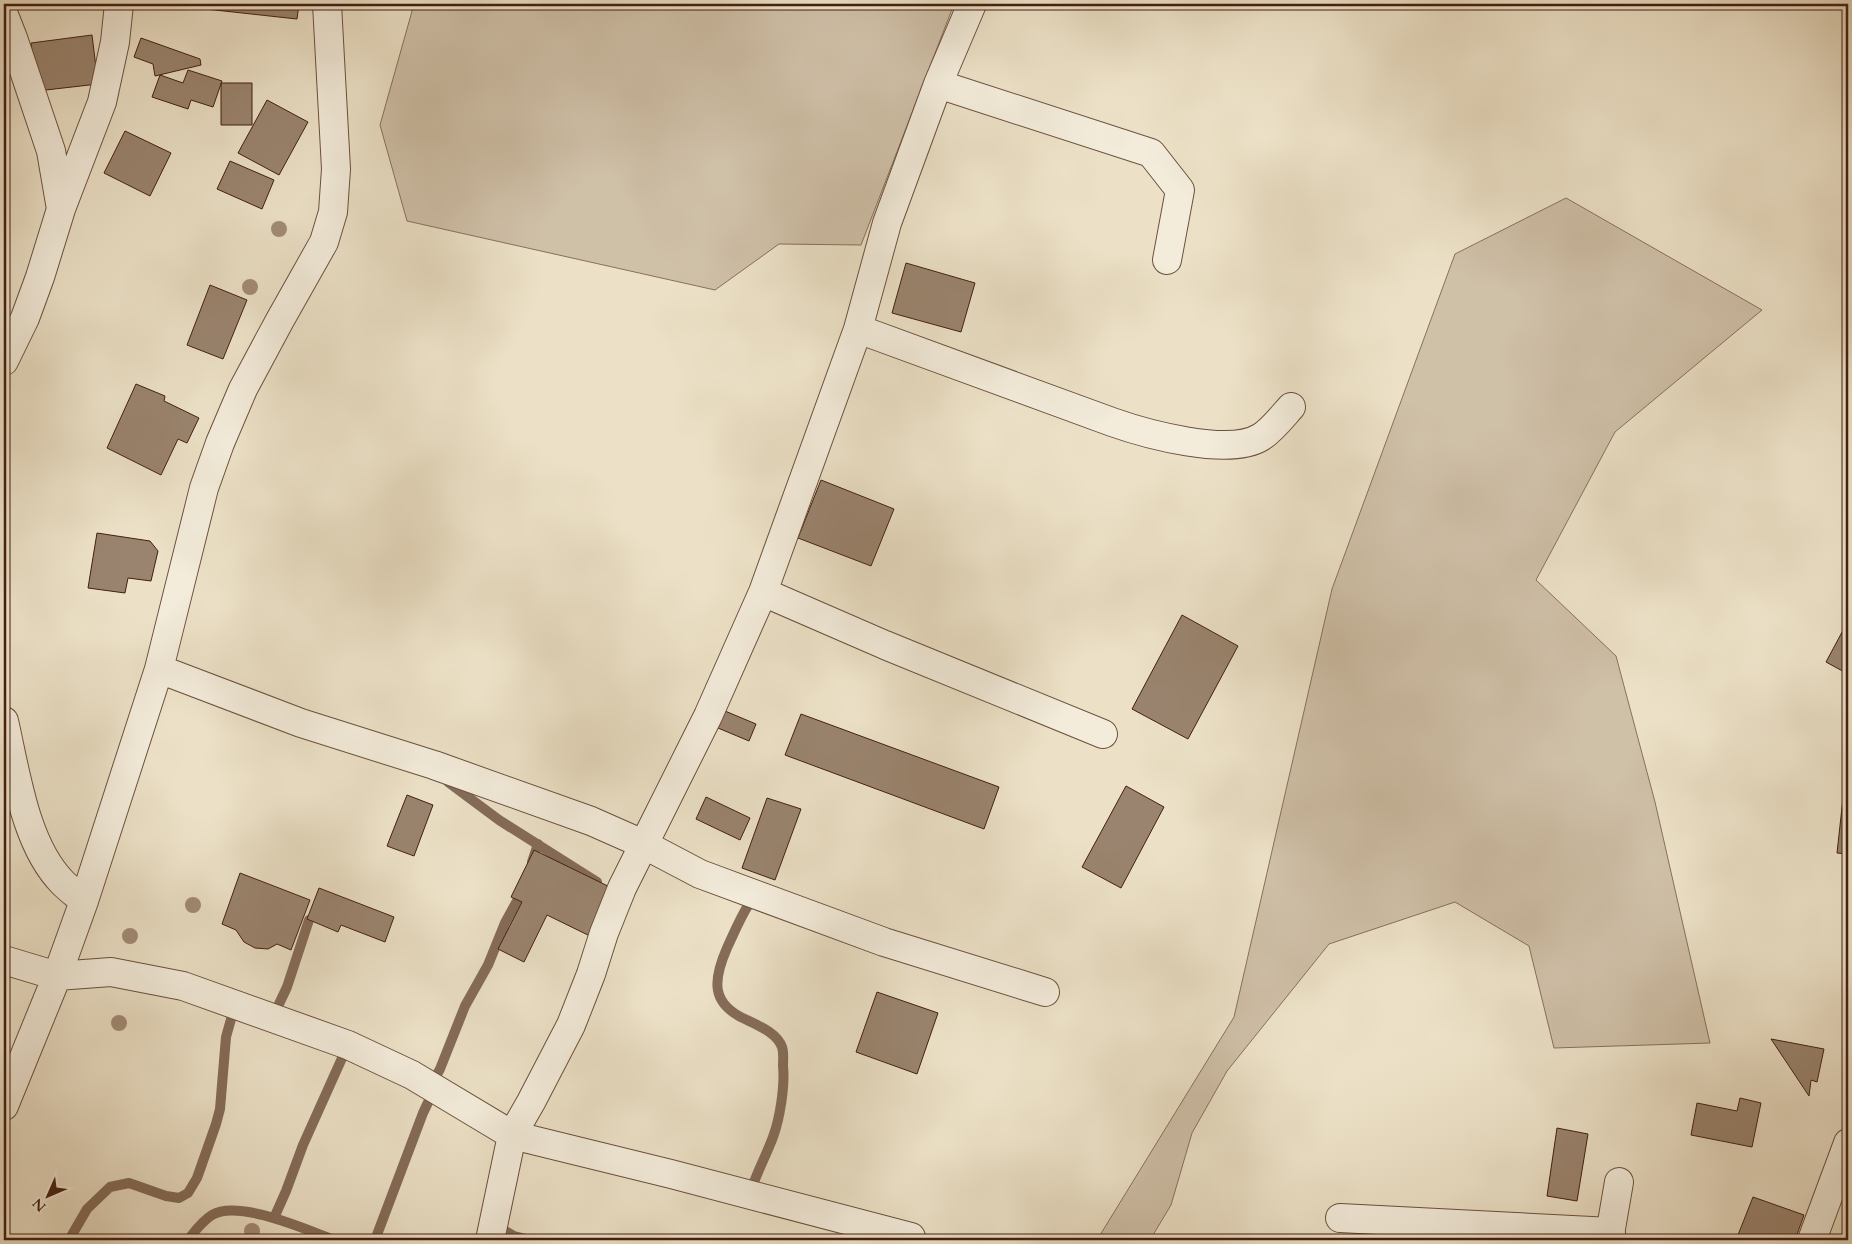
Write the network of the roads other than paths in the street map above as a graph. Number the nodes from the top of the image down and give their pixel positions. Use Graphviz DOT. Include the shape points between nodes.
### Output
graph roads {
  1 [pos="120,4"];
  2 [pos="327,4"];
  3 [pos="972,4"];
  4 [pos="4,16"];
  5 [pos="938,84"];
  6 [pos="61,209"];
  7 [pos="1167,260"];
  8 [pos="14,316"];
  9 [pos="858,329"];
  10 [pos="4,361"];
  11 [pos="1291,407"];
  12 [pos="763,592"];
  13 [pos="159,669"];
  14 [pos="4,721"];
  15 [pos="1103,734"];
  16 [pos="644,844"];
  17 [pos="84,901"];
  18 [pos="4,960"];
  19 [pos="57,976"];
  20 [pos="1045,992"];
  21 [pos="4,1106"];
  22 [pos="512,1135"];
  23 [pos="1848,1143"];
  24 [pos="1619,1182"];
  25 [pos="1340,1218"];
  26 [pos="1610,1236"];
  27 [pos="911,1237"];
  28 [pos="490,1240"];
  29 [pos="1812,1240"];
  1 -- 6 [label="street" via="116,42 102,102"];
  2 -- 13 [label="street" via="336,169 334,212 324,242 248,380 220,443 204,488"];
  3 -- 5 [label="street"];
  4 -- 6 [label="street" via="51,152"];
  5 -- 7 [label="street" via="1151,153 1180,190"];
  5 -- 9 [label="street" via="888,223"];
  6 -- 8 [label="street" via="40,277"];
  8 -- 10 [label="street"];
  9 -- 11 [label="street" via="1146,434 1198,443 1240,444 1261,437"];
  9 -- 12 [label="street"];
  12 -- 15 [label="street"];
  12 -- 16 [label="street" via="708,716"];
  13 -- 16 [label="street" via="301,723 434,765 591,821"];
  13 -- 17 [label="street"];
  14 -- 17 [label="street" via="31,832 51,868"];
  16 -- 20 [label="street" via="700,874 750,893 884,942"];
  16 -- 22 [label="street" via="604,933 572,1025"];
  17 -- 19 [label="street"];
  18 -- 19 [label="street"];
  19 -- 21 [label="street"];
  19 -- 22 [label="street" via="111,972 183,986 348,1045 412,1076"];
  22 -- 27 [label="street"];
  22 -- 28 [label="street"];
  23 -- 29 [label="street"];
  24 -- 26 [label="street"];
  25 -- 26 [label="street"];
}
